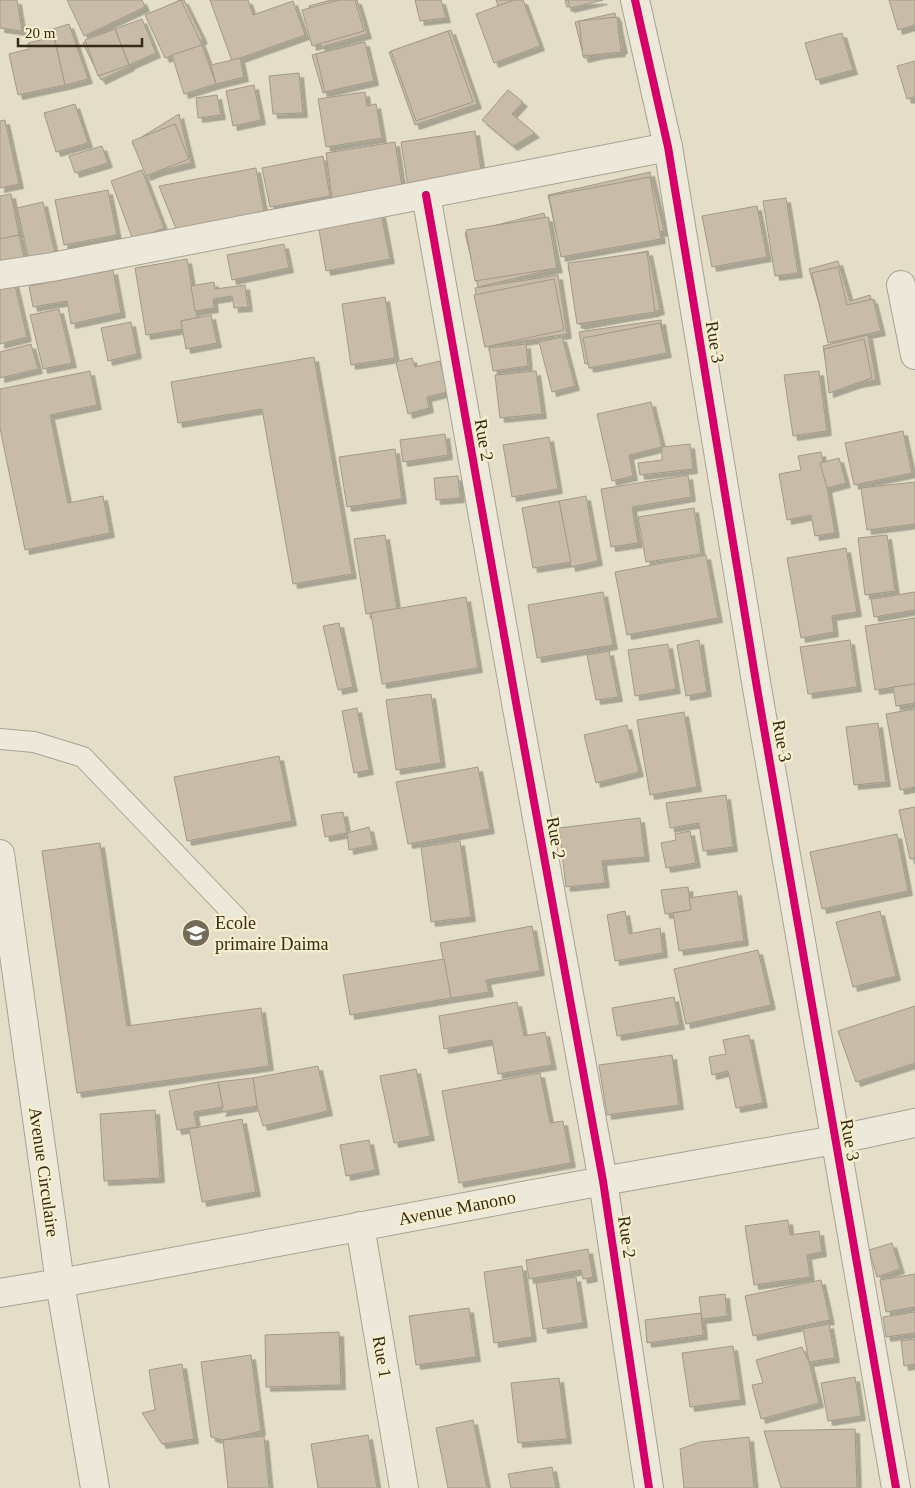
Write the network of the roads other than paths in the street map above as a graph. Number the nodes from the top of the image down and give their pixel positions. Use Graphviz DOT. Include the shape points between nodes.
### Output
graph roads {
  1 [pos="635,0"];
  2 [pos="668,147"];
  3 [pos="426,195"];
  4 [pos="0,275"];
  5 [pos="901,285"];
  6 [pos="915,355"];
  7 [pos="0,739"];
  8 [pos="0,854"];
  9 [pos="239,920"];
  10 [pos="915,1123"];
  11 [pos="835,1140"];
  12 [pos="603,1180"];
  13 [pos="360,1226"];
  14 [pos="60,1283"];
  15 [pos="0,1293"];
  16 [pos="95,1488"];
  17 [pos="404,1488"];
  18 [pos="649,1488"];
  19 [pos="896,1488"];
  1 -- 2 [label="street, Rue 3"];
  2 -- 3 [label="street"];
  2 -- 11 [label="street, Rue 3"];
  3 -- 4 [label="street"];
  3 -- 12 [label="street, Rue 2"];
  5 -- 6 [label="street"];
  7 -- 9 [label="lane" via="34,742 84,757"];
  8 -- 14 [label="street, Avenue Circulaire"];
  10 -- 11 [label="street, Avenue Manono"];
  11 -- 12 [label="street, Avenue Manono"];
  11 -- 19 [label="street, Rue 3"];
  12 -- 13 [label="street, Avenue Manono"];
  12 -- 18 [label="street, Rue 2"];
  13 -- 14 [label="street, Avenue Manono"];
  13 -- 17 [label="street, Rue 1"];
  14 -- 15 [label="street, Avenue Manono"];
  14 -- 16 [label="street, Avenue Circulaire"];
}
